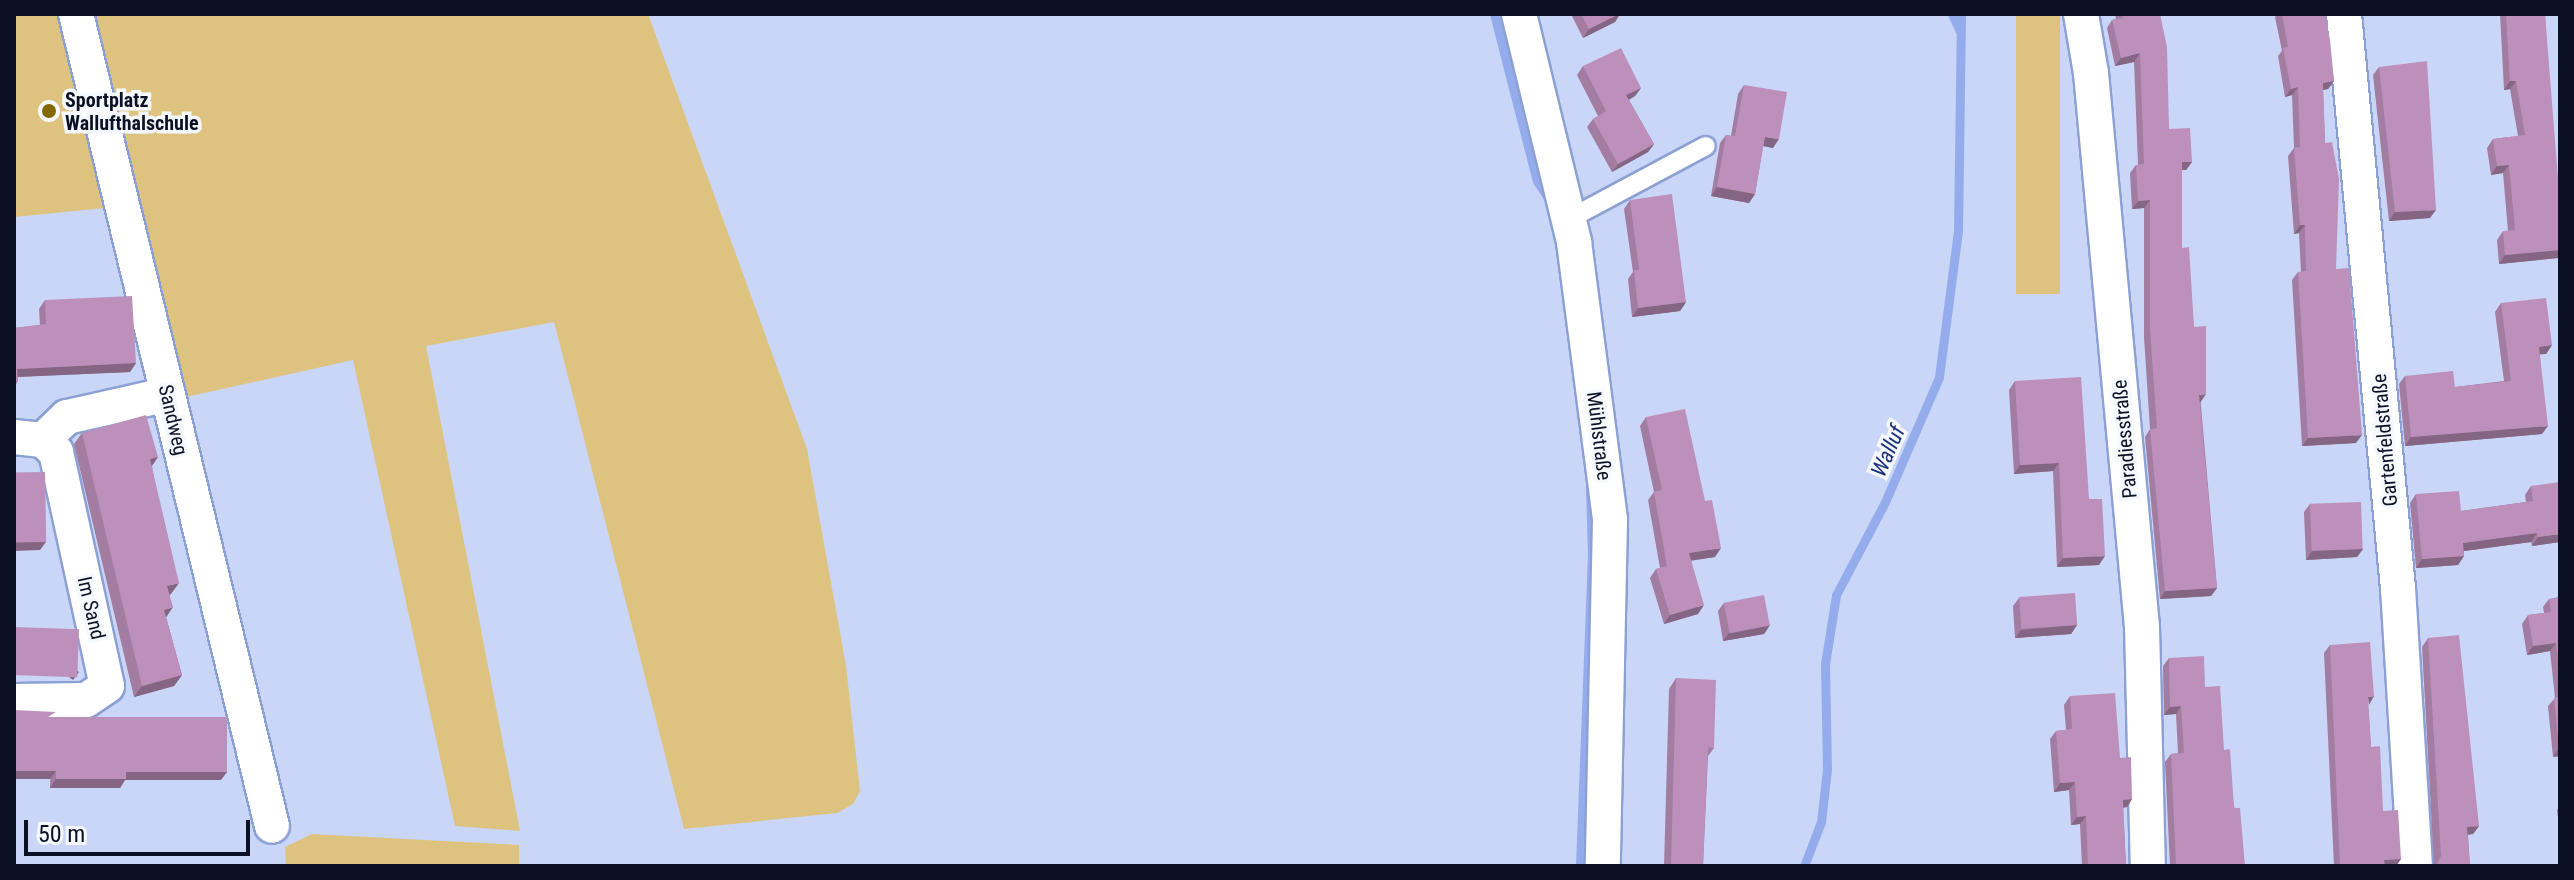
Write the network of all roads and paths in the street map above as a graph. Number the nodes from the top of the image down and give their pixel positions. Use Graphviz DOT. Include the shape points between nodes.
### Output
graph roads {
  1 [pos="76,14"];
  2 [pos="1519,14"];
  3 [pos="2081,14"];
  4 [pos="2344,14"];
  5 [pos="1706,146"];
  6 [pos="1569,219"];
  7 [pos="156,397"];
  8 [pos="29,438"];
  9 [pos="14,701"];
  10 [pos="272,826"];
  11 [pos="1603,866"];
  12 [pos="2148,866"];
  13 [pos="2415,866"];
  1 -- 10 [label="street, Sandweg"];
  2 -- 6 [label="street, Mühlstraße"];
  3 -- 12 [label="street, Paradiesstraße" via="2091,73 2142,627"];
  4 -- 13 [label="street, Gartenfeldstraße" via="2398,588"];
  5 -- 6 [label="lane"];
  6 -- 11 [label="street, Mühlstraße" via="1610,520"];
  7 -- 8 [label="street, Im Sand" via="67,417"];
  8 -- 9 [label="street, Im Sand" via="56,452 107,686 86,700"];
}
